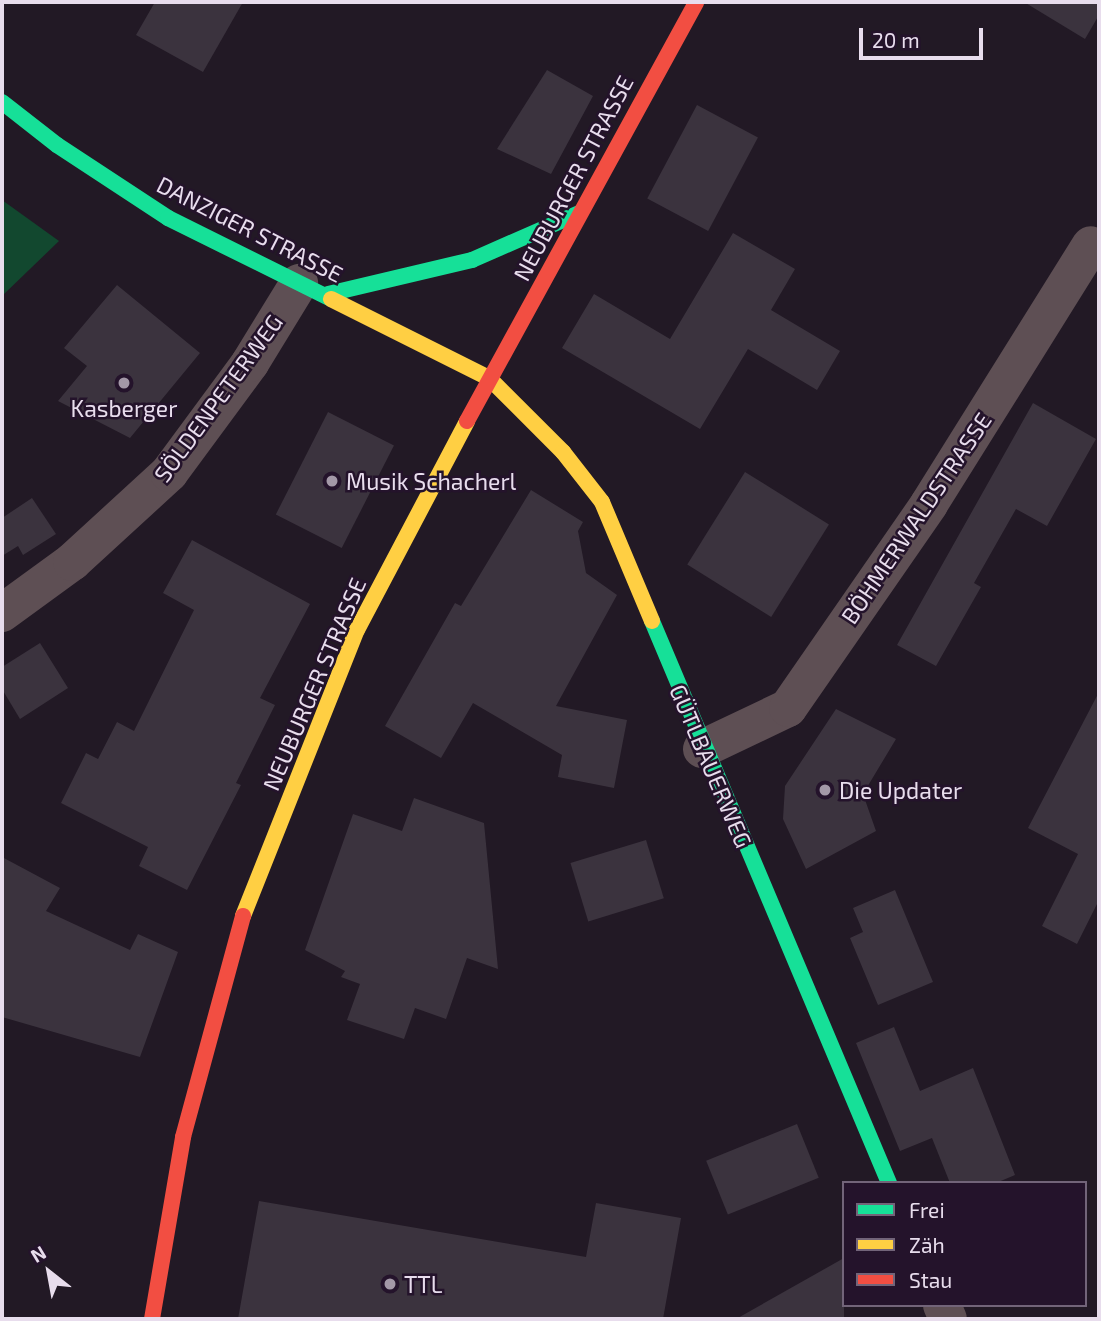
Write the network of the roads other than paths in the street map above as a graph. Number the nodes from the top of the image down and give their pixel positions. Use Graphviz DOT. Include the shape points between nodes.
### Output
graph roads {
  1 [pos="696,2"];
  2 [pos="2,102"];
  3 [pos="579,213"];
  4 [pos="1091,245"];
  5 [pos="313,289"];
  6 [pos="489,378"];
  7 [pos="2,613"];
  8 [pos="702,748"];
  9 [pos="888,1181"];
  10 [pos="152,1319"];
  1 -- 3 [label="street, NEUBURGER STRASSE"];
  2 -- 5 [label="street, DANZIGER STRASSE" via="57,145 169,218"];
  3 -- 5 [label="street" via="472,260"];
  3 -- 6 [label="street, NEUBURGER STRASSE"];
  4 -- 8 [label="street, BÖHMERWALDSTRASSE" via="929,504 788,708"];
  5 -- 6 [label="street, DANZIGER STRASSE"];
  5 -- 7 [label="street, SÖLDENPETERWEG" via="250,363 169,472 72,562"];
  6 -- 8 [label="street, GÜTLBAUERWEG" via="563,452 601,502"];
  6 -- 10 [label="street, NEUBURGER STRASSE" via="357,630 244,912 183,1137"];
  8 -- 9 [label="street, GÜTLBAUERWEG"];
}
